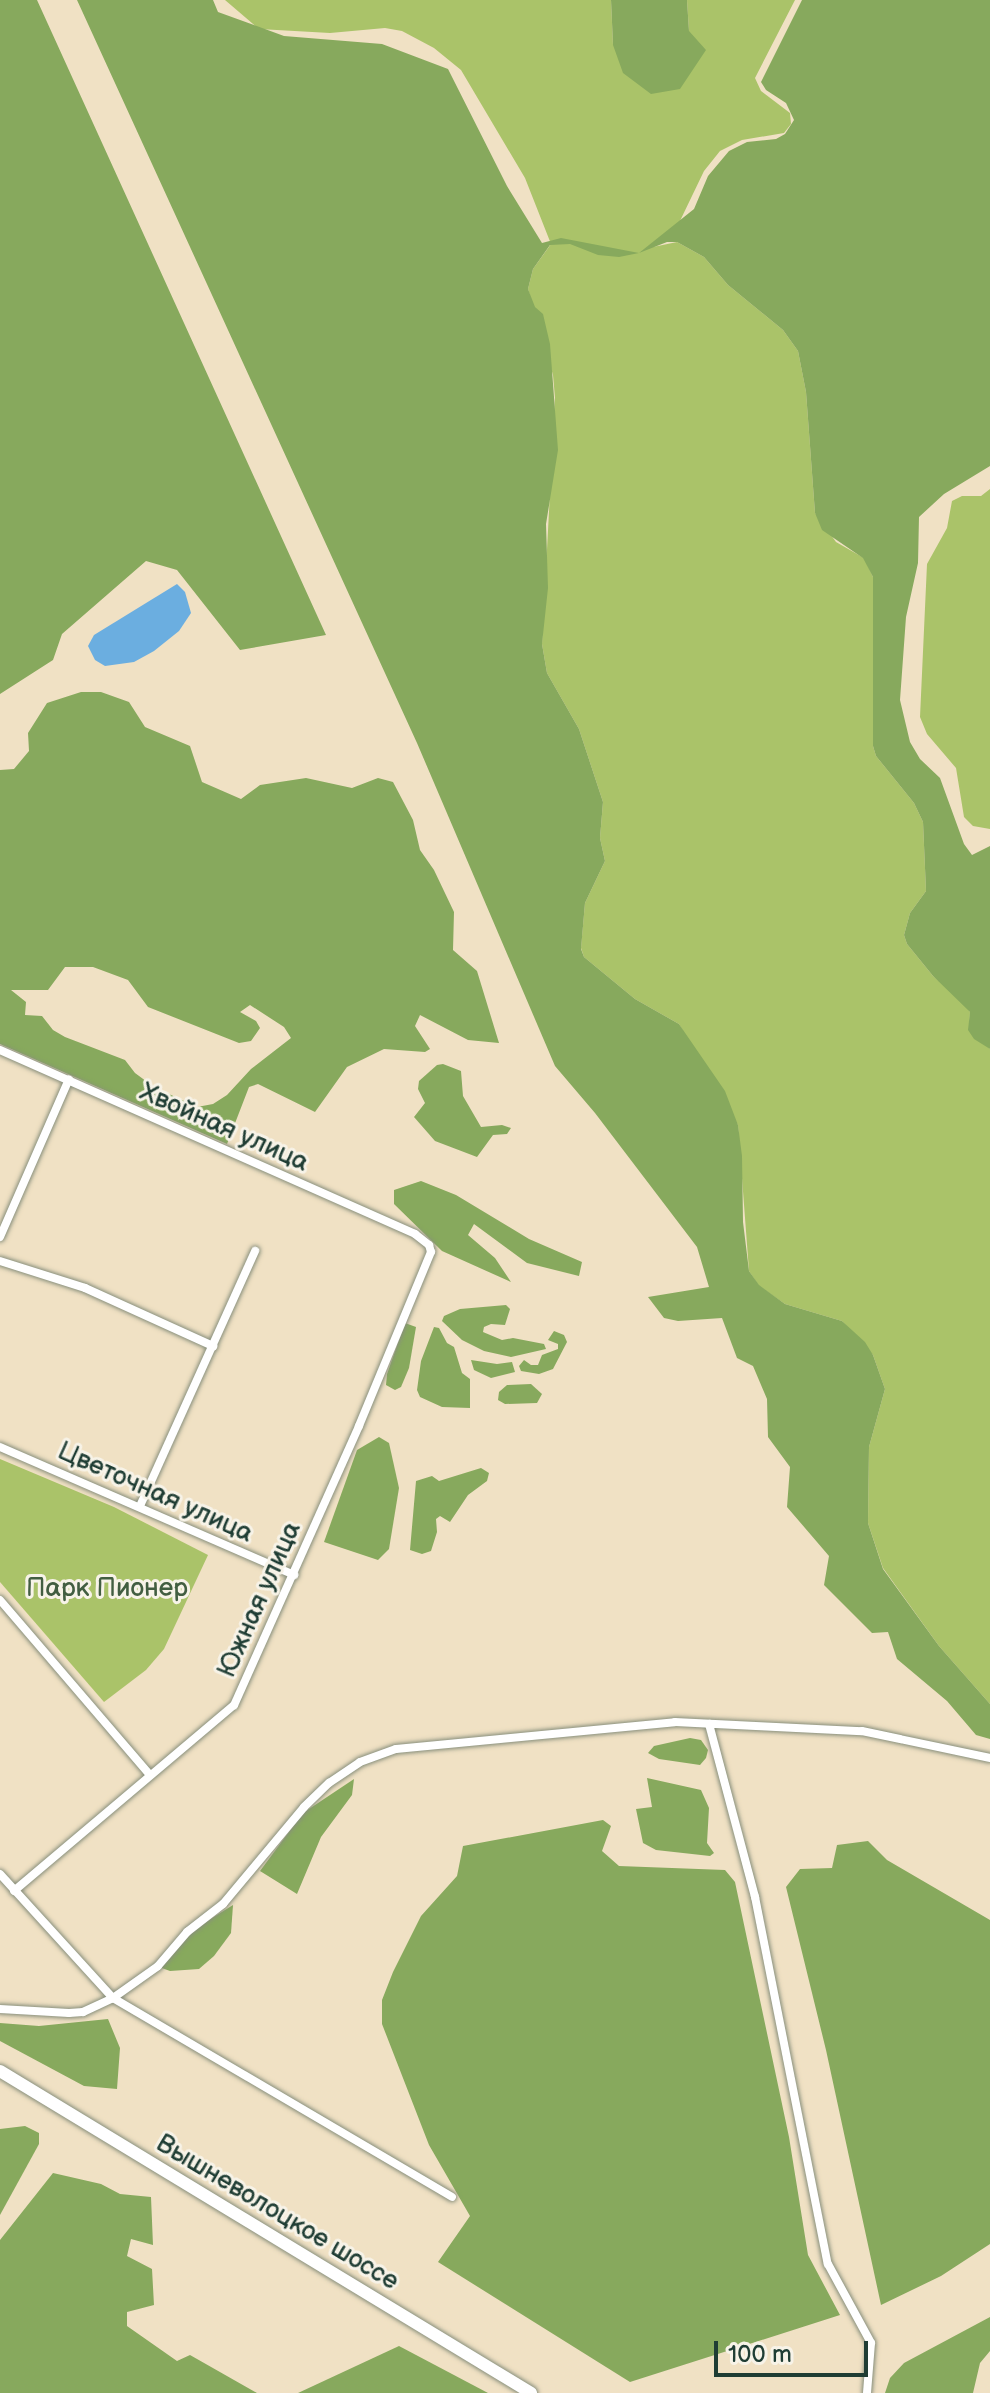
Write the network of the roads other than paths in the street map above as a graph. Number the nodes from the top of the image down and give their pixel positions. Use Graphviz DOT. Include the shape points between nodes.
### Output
graph roads {
  1 [pos="0,1050"];
  2 [pos="69,1079"];
  3 [pos="0,1237"];
  4 [pos="429,1245"];
  5 [pos="255,1251"];
  6 [pos="0,1261"];
  7 [pos="213,1346"];
  8 [pos="0,1447"];
  9 [pos="140,1506"];
  10 [pos="294,1575"];
  11 [pos="0,1600"];
  12 [pos="709,1724"];
  13 [pos="990,1758"];
  14 [pos="149,1774"];
  15 [pos="0,1874"];
  16 [pos="14,1891"];
  17 [pos="113,1998"];
  18 [pos="0,2009"];
  19 [pos="0,2071"];
  20 [pos="452,2197"];
  21 [pos="531,2393"];
  22 [pos="867,2393"];
  1 -- 2 [label="street, Хвойная улица"];
  2 -- 3 [label="street"];
  2 -- 4 [label="street, Хвойная улица" via="415,1234"];
  4 -- 10 [label="street, Южная улица" via="430,1260"];
  5 -- 7 [label="street"];
  6 -- 7 [label="street" via="85,1288"];
  7 -- 9 [label="street"];
  8 -- 9 [label="street, Цветочная улица"];
  9 -- 10 [label="street, Цветочная улица"];
  10 -- 14 [label="street, Южная улица" via="234,1705"];
  11 -- 14 [label="street"];
  12 -- 13 [label="street" via="862,1731"];
  12 -- 17 [label="street" via="501,1736 396,1749 360,1762 304,1807 223,1904 187,1932 158,1966"];
  12 -- 22 [label="street" via="755,1897 828,2264 871,2343"];
  14 -- 16 [label="street, Южная улица"];
  15 -- 16 [label="street"];
  16 -- 17 [label="street"];
  17 -- 18 [label="street" via="83,2012"];
  17 -- 20 [label="street"];
  19 -- 21 [label="main road, Вышневолоцкое шоссе"];
}
